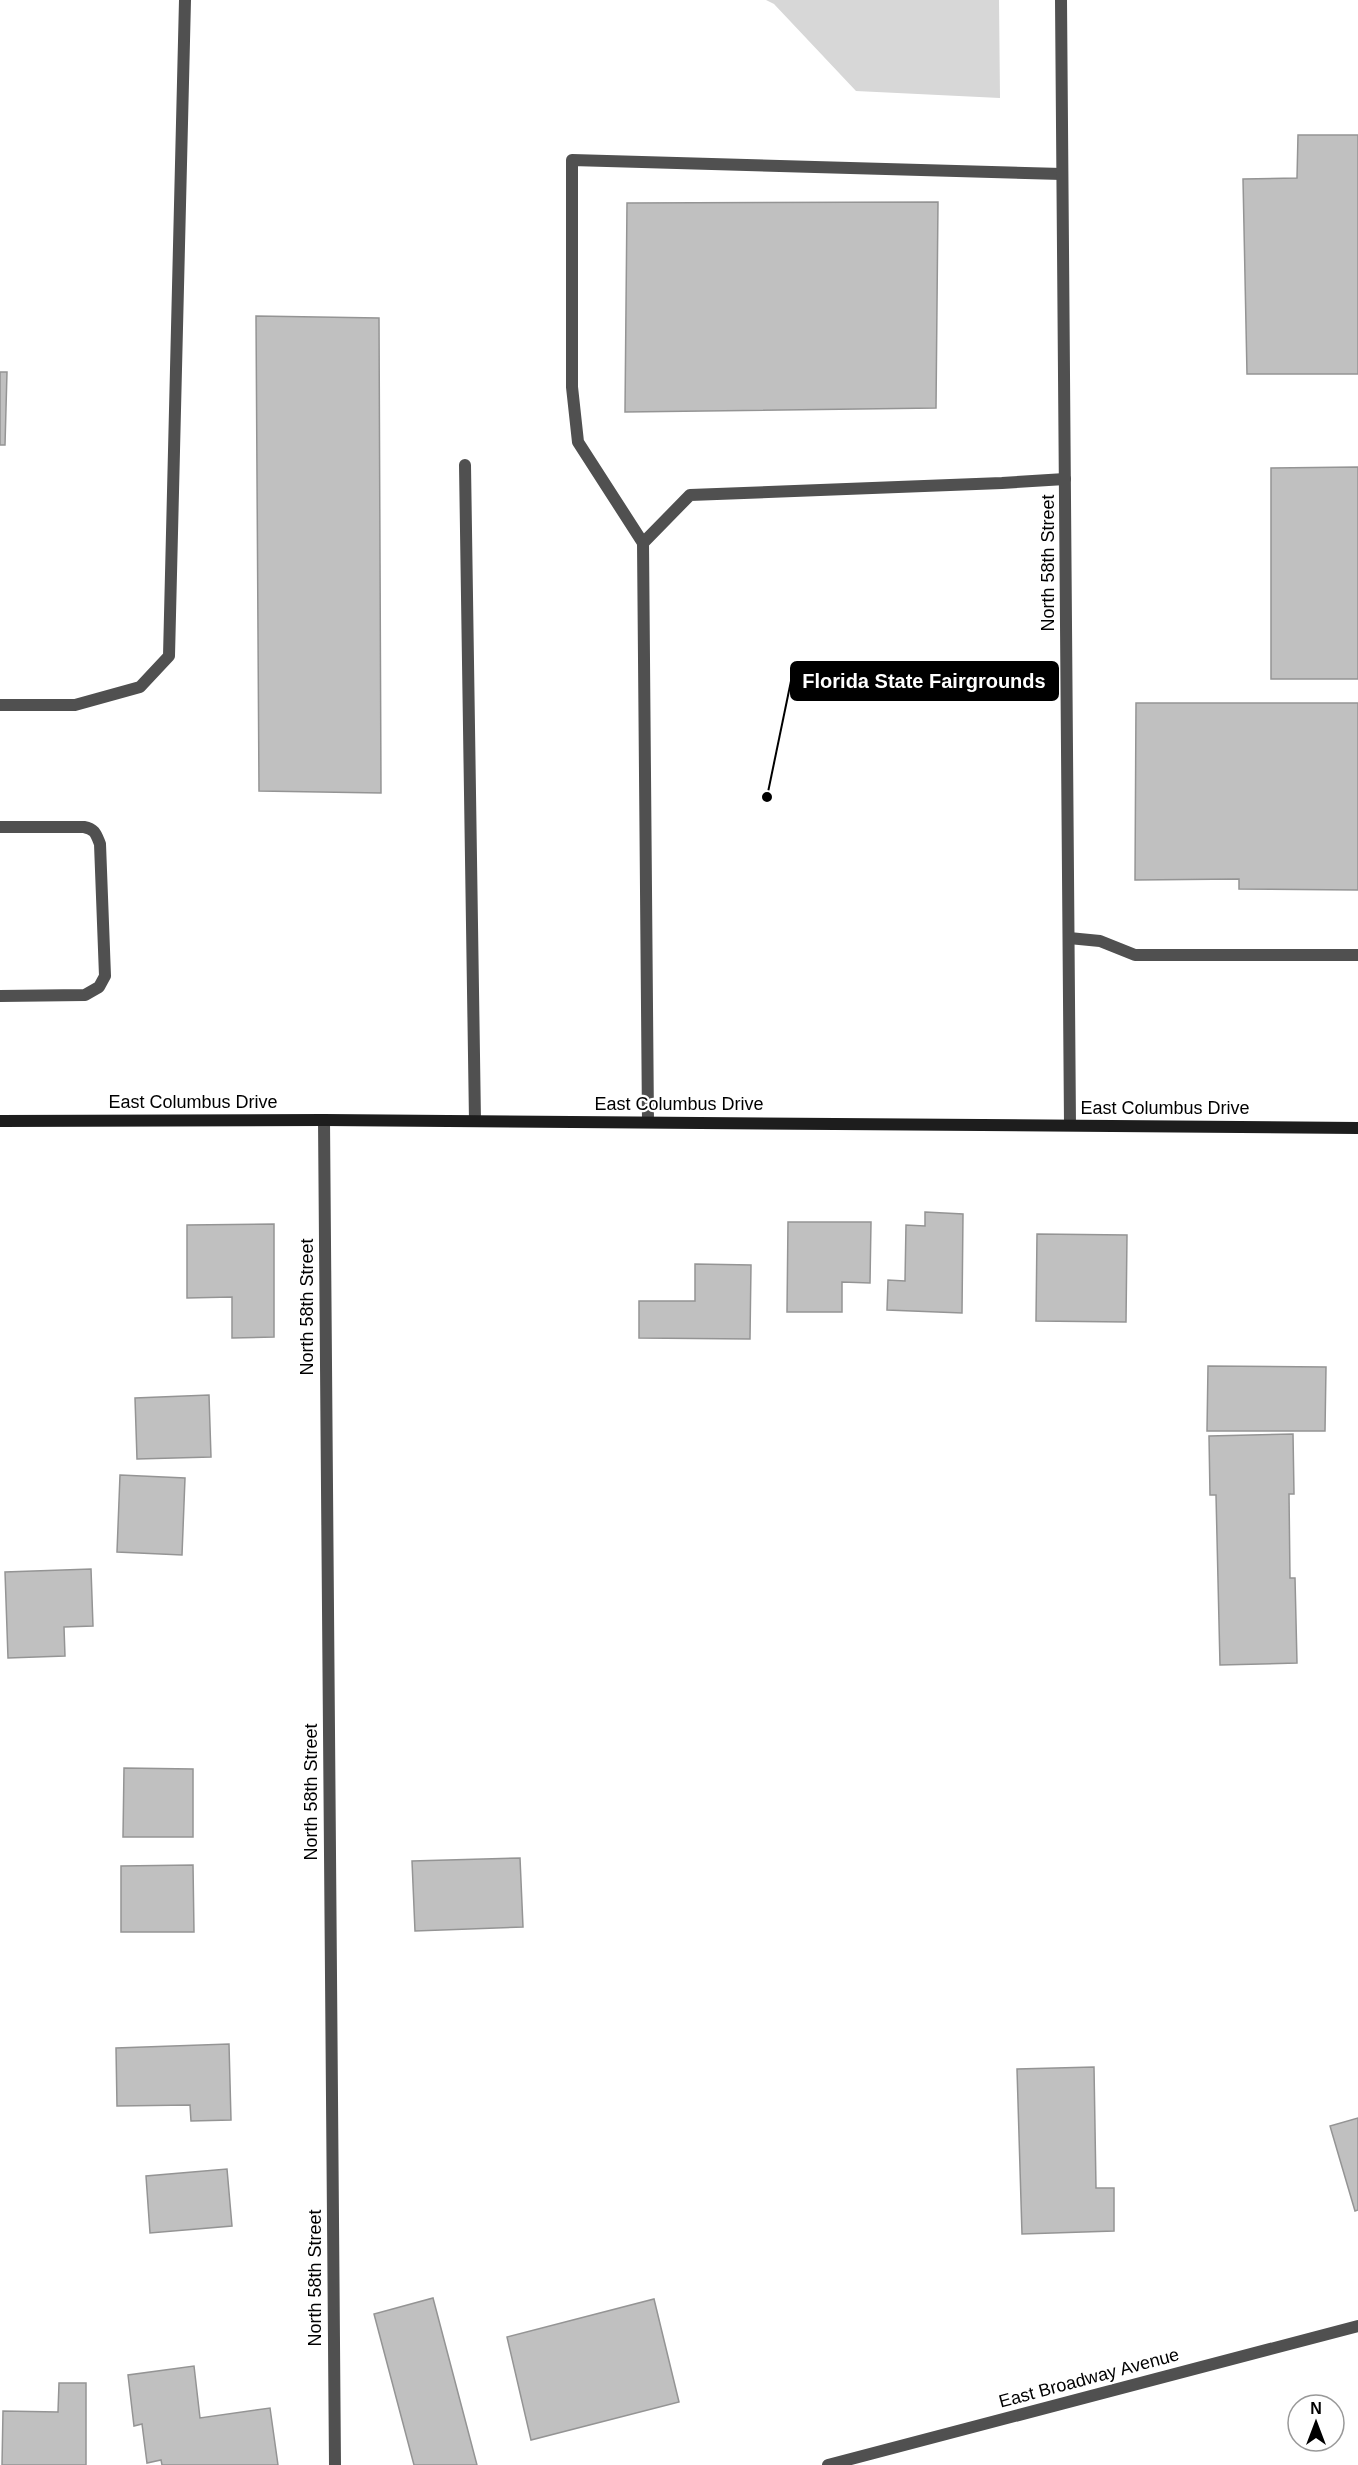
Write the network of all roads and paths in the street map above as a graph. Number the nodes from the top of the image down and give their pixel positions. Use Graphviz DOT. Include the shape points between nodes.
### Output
graph roads {
  1 [pos="185,0"];
  2 [pos="1061,0"];
  3 [pos="1062,174"];
  4 [pos="465,465"];
  5 [pos="1065,478"];
  6 [pos="643,543"];
  7 [pos="0,705"];
  8 [pos="0,827"];
  9 [pos="1069,938"];
  10 [pos="1358,955"];
  11 [pos="0,996"];
  12 [pos="324,1120"];
  13 [pos="0,1121"];
  14 [pos="475,1121"];
  15 [pos="648,1122"];
  16 [pos="1070,1125"];
  17 [pos="1358,1128"];
  18 [pos="1358,2326"];
  19 [pos="848,2462"];
  20 [pos="335,2465"];
  21 [pos="828,2465"];
  1 -- 7 [label="street" via="169,656 140,687 75,705"];
  2 -- 3 [label="street, North 58th Street"];
  3 -- 5 [label="street, North 58th Street"];
  3 -- 6 [label="street" via="572,160 572,387 578,442"];
  4 -- 14 [label="street"];
  5 -- 6 [label="street" via="690,495"];
  5 -- 9 [label="street, North 58th Street"];
  6 -- 15 [label="street"];
  8 -- 11 [label="street" via="84,827 96,834 100,844 105,976 99,987 85,995"];
  9 -- 10 [label="street" via="1100,941 1135,955"];
  9 -- 16 [label="street, North 58th Street"];
  12 -- 13 [label="main road, East Columbus Drive"];
  12 -- 14 [label="main road, East Columbus Drive"];
  12 -- 20 [label="street, North 58th Street"];
  14 -- 15 [label="main road, East Columbus Drive"];
  15 -- 16 [label="main road, East Columbus Drive"];
  16 -- 17 [label="main road, East Columbus Drive"];
  18 -- 19 [label="street, East Broadway Avenue"];
  19 -- 21 [label="street, East Broadway Avenue"];
}
